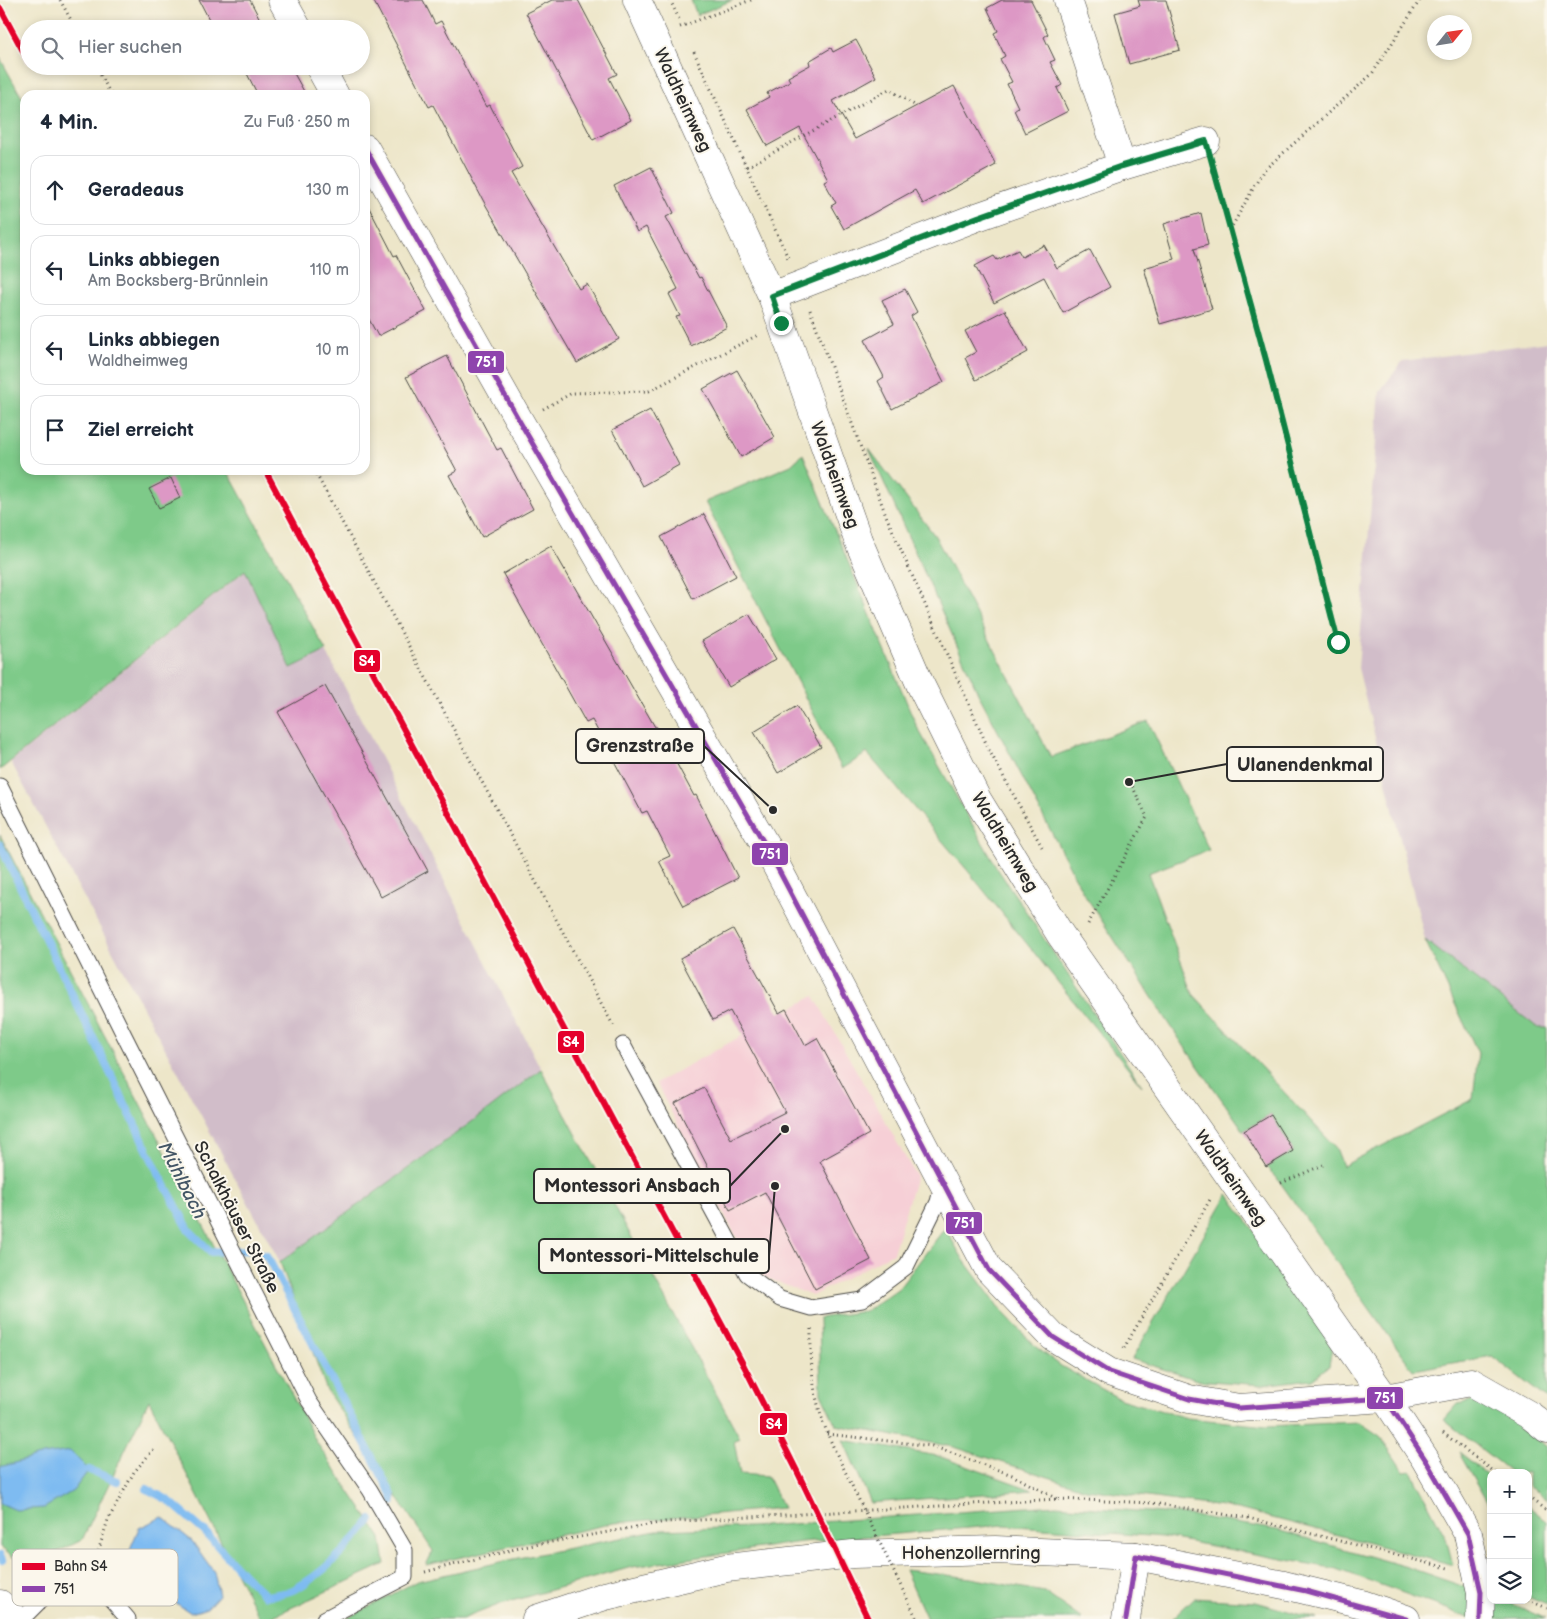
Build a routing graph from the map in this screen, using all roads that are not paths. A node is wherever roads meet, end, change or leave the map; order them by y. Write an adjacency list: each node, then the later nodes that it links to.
1 (282, 0): 4 (street)
2 (637, 0): 10 (street, Waldheimweg)
3 (1068, 0): 9 (street)
4 (293, 20)
5 (324, 75): 6 (street)
6 (332, 90)
7 (1206, 141): 9 (street)
8 (370, 157): 13 (street)
9 (1122, 166): 10 (street)
10 (772, 296): 14 (street, Waldheimweg)
11 (0, 786): 23 (lane, Schalkhäuser Straße)
12 (623, 1045): 13 (lane)
13 (943, 1184): 14 (street)
14 (1385, 1398): 15 (street); 27 (street, Waldheimweg, bridge)
15 (1547, 1429)
16 (1136, 1556): 24 (street, Hohenzollernring); 25 (street); 26 (street, Hohenzollernring)
17 (0, 1604): 20 (street)
18 (35, 1606): 21 (lane)
19 (117, 1606): 22 (lane)
20 (15, 1619)
21 (22, 1619)
22 (128, 1619)
23 (324, 1619)
24 (536, 1619)
25 (1126, 1619)
26 (1406, 1619)
27 (1480, 1619)

